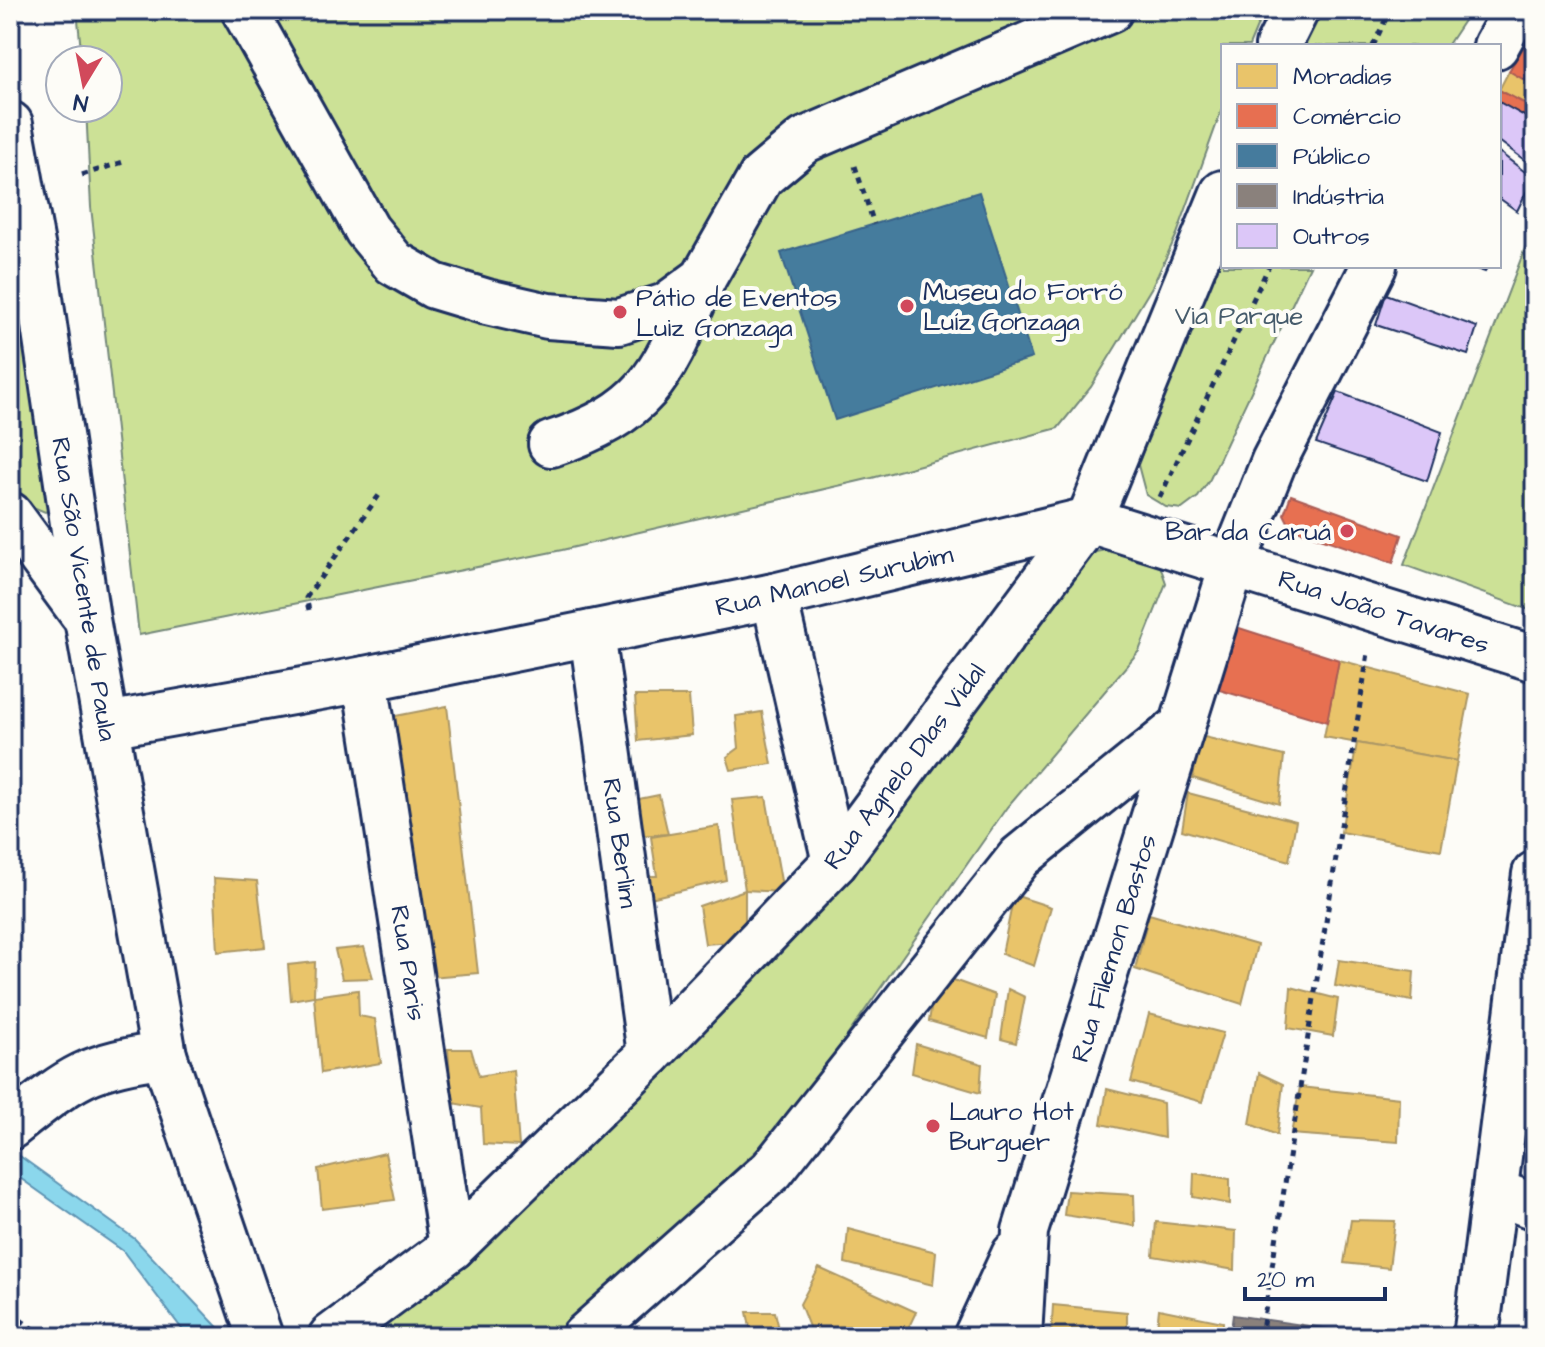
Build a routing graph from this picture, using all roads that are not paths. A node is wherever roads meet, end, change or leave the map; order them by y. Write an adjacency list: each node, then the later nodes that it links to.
1 (244, 10): 13 (street)
2 (1110, 10): 13 (street)
3 (1277, 10): 6 (street)
4 (1296, 10): 7 (street)
5 (1516, 10): 8 (street)
6 (1278, 44)
7 (1279, 44)
8 (1497, 44)
9 (10, 124): 11 (street, Rua São Vicente de Paula)
10 (1221, 198): 15 (street, Rua Agnelo DIas Vidal)
11 (15, 199): 19 (street, Rua São Vicente de Paula)
12 (1373, 268): 17 (street)
13 (703, 279): 14 (street)
14 (551, 444)
15 (1089, 520): 17 (street); 18 (street, Rua Manoel Surubim); 25 (street, Rua Agnelo DIas Vidal)
16 (17, 537): 19 (street)
17 (1233, 563): 21 (street, Rua João Tavares); 24 (street, Rua Filemon Bastos)
18 (774, 596): 20 (street, Rua Manoel Surubim); 25 (street)
19 (87, 619): 23 (street, Rua São Vicente de Paula)
20 (592, 633): 22 (street, Rua Manoel Surubim); 27 (street, Rua Berlim)
21 (1535, 659)
22 (365, 679): 23 (street, Rua Manoel Surubim); 32 (street, Rua Paris)
23 (107, 725): 28 (street, Rua São Vicente de Paula)
24 (1182, 726): 31 (street, Rua Filemon Bastos); 35 (street)
25 (835, 862): 27 (street, Rua Agnelo DIas Vidal)
26 (1535, 874): 30 (street)
27 (650, 1054): 32 (street, Rua Agnelo DIas Vidal)
28 (164, 1055): 29 (street); 33 (street, Rua São Vicente de Paula)
29 (10, 1127)
30 (1516, 1200): 38 (street)
31 (1025, 1231): 36 (street); 37 (street, Rua Filemon Bastos)
32 (452, 1247): 34 (street, Rua Agnelo DIas Vidal)
33 (260, 1337)
34 (331, 1337)
35 (584, 1337)
36 (976, 1337)
37 (1019, 1337)
38 (1476, 1337)

